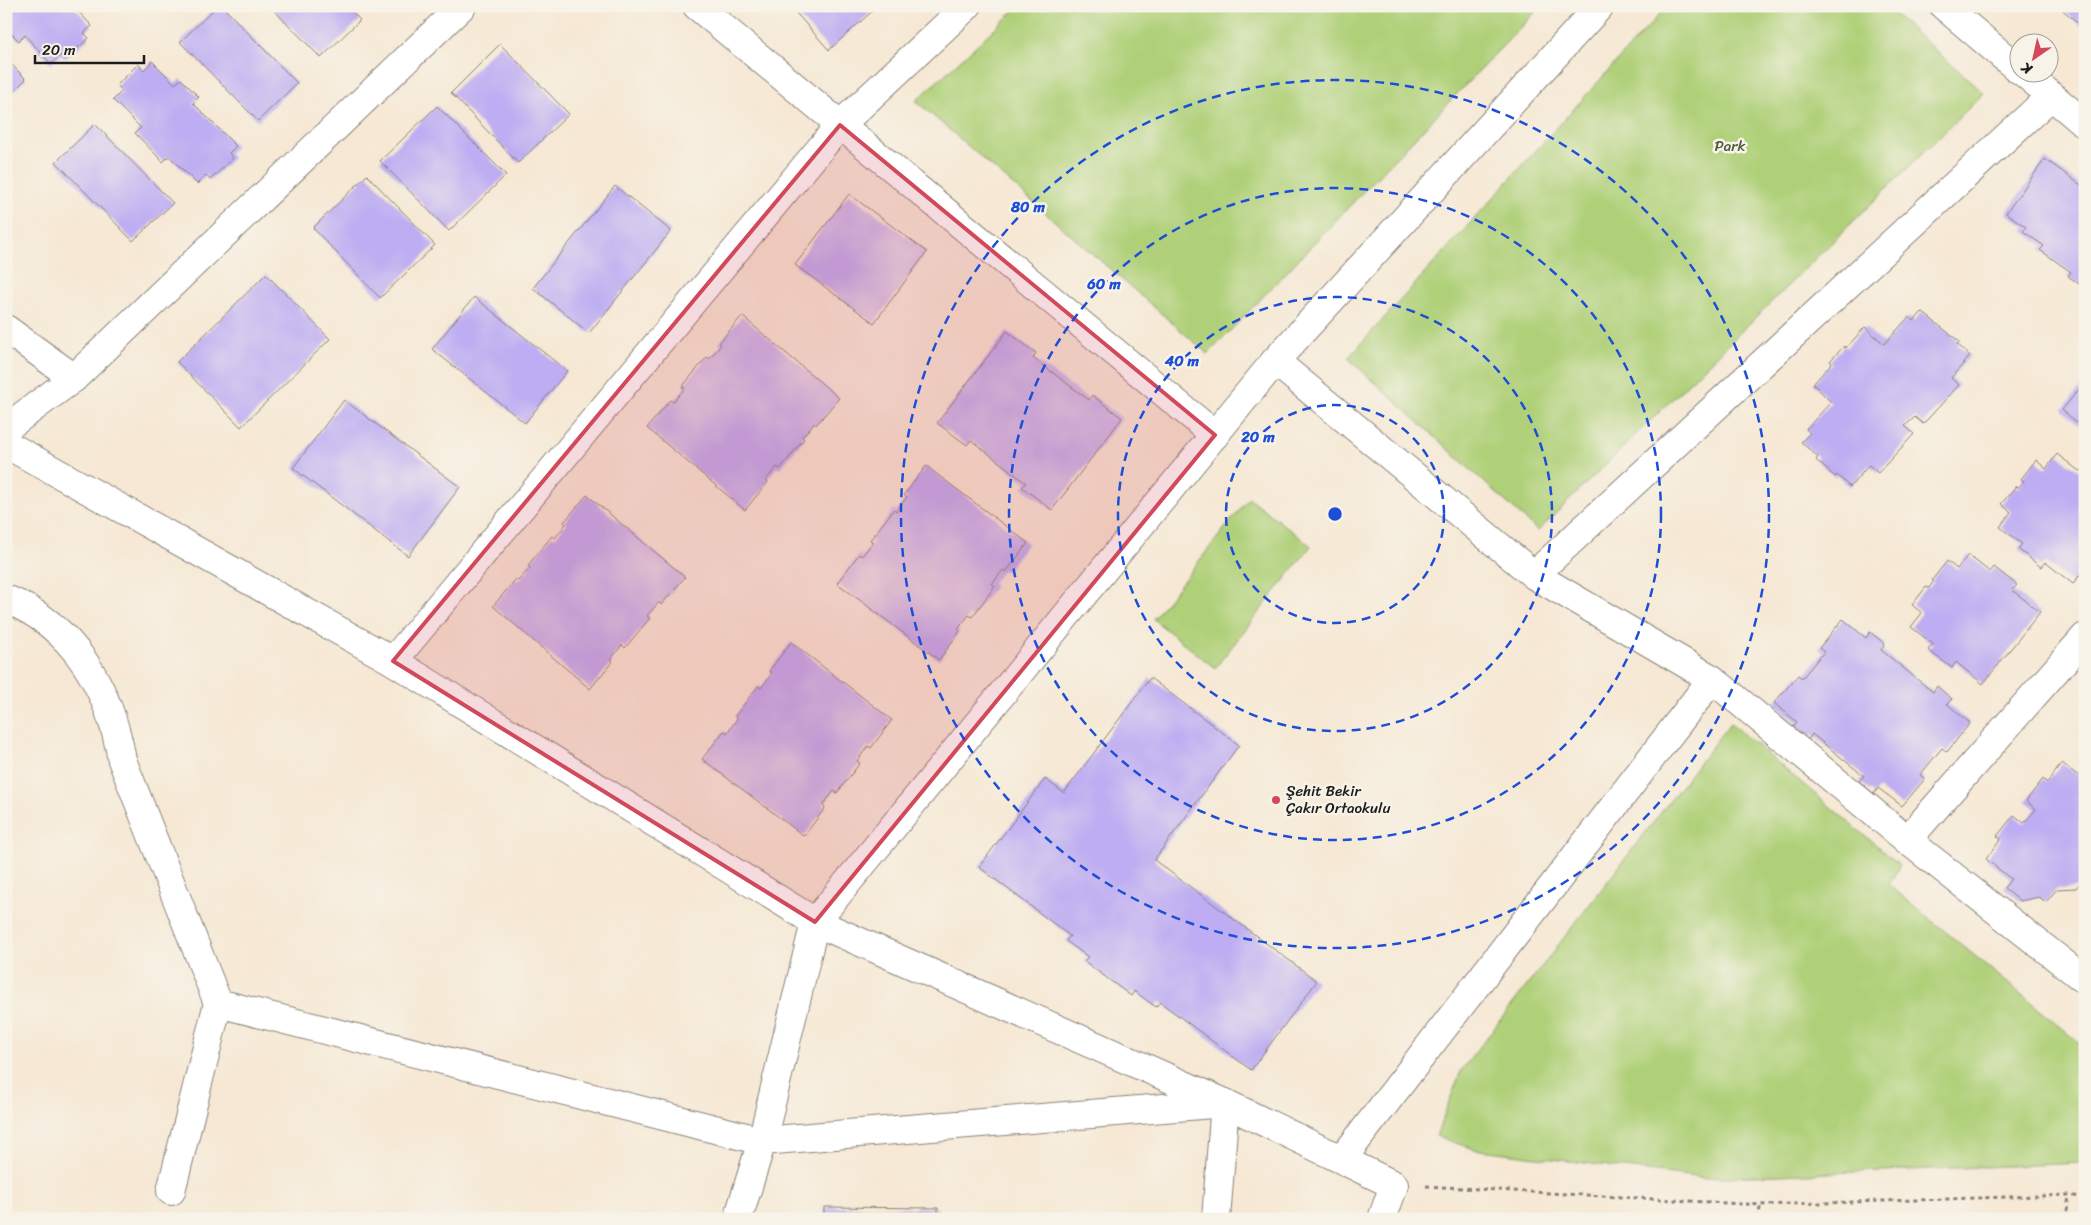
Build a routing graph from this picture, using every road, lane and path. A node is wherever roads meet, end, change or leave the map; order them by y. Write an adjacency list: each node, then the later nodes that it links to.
1 (462, 6): 13 (street)
2 (697, 6): 10 (street)
3 (967, 6): 10 (street)
4 (1600, 6): 12 (street)
5 (1944, 6): 6 (street)
6 (2008, 60)
7 (2035, 82): 8 (street)
8 (2051, 96): 9 (street); 17 (street)
9 (2085, 124)
10 (840, 125): 15 (street); 20 (street)
11 (6, 329): 13 (street)
12 (1275, 361): 15 (street); 17 (street)
13 (74, 378): 14 (street)
14 (6, 428)
15 (1215, 435): 23 (street)
16 (6, 444): 20 (street)
17 (1534, 575): 21 (street)
18 (6, 599): 25 (street)
19 (2085, 637): 22 (street)
20 (393, 661): 23 (street)
21 (1712, 679): 22 (street); 28 (street)
22 (1907, 840): 24 (street)
23 (815, 922): 26 (street); 27 (street)
24 (2085, 980)
25 (218, 1003): 27 (street); 30 (street)
26 (1225, 1103): 27 (street); 28 (street); 35 (street)
27 (762, 1141): 34 (street)
28 (1343, 1158): 29 (street)
29 (1394, 1185): 33 (path); 36 (street)
30 (171, 1191)
31 (2069, 1196): 32 (path); 33 (path); 38 (path)
32 (2085, 1198)
33 (1761, 1205): 37 (path)
34 (738, 1219)
35 (1216, 1219)
36 (1382, 1219)
37 (1757, 1219)
38 (2066, 1219)

